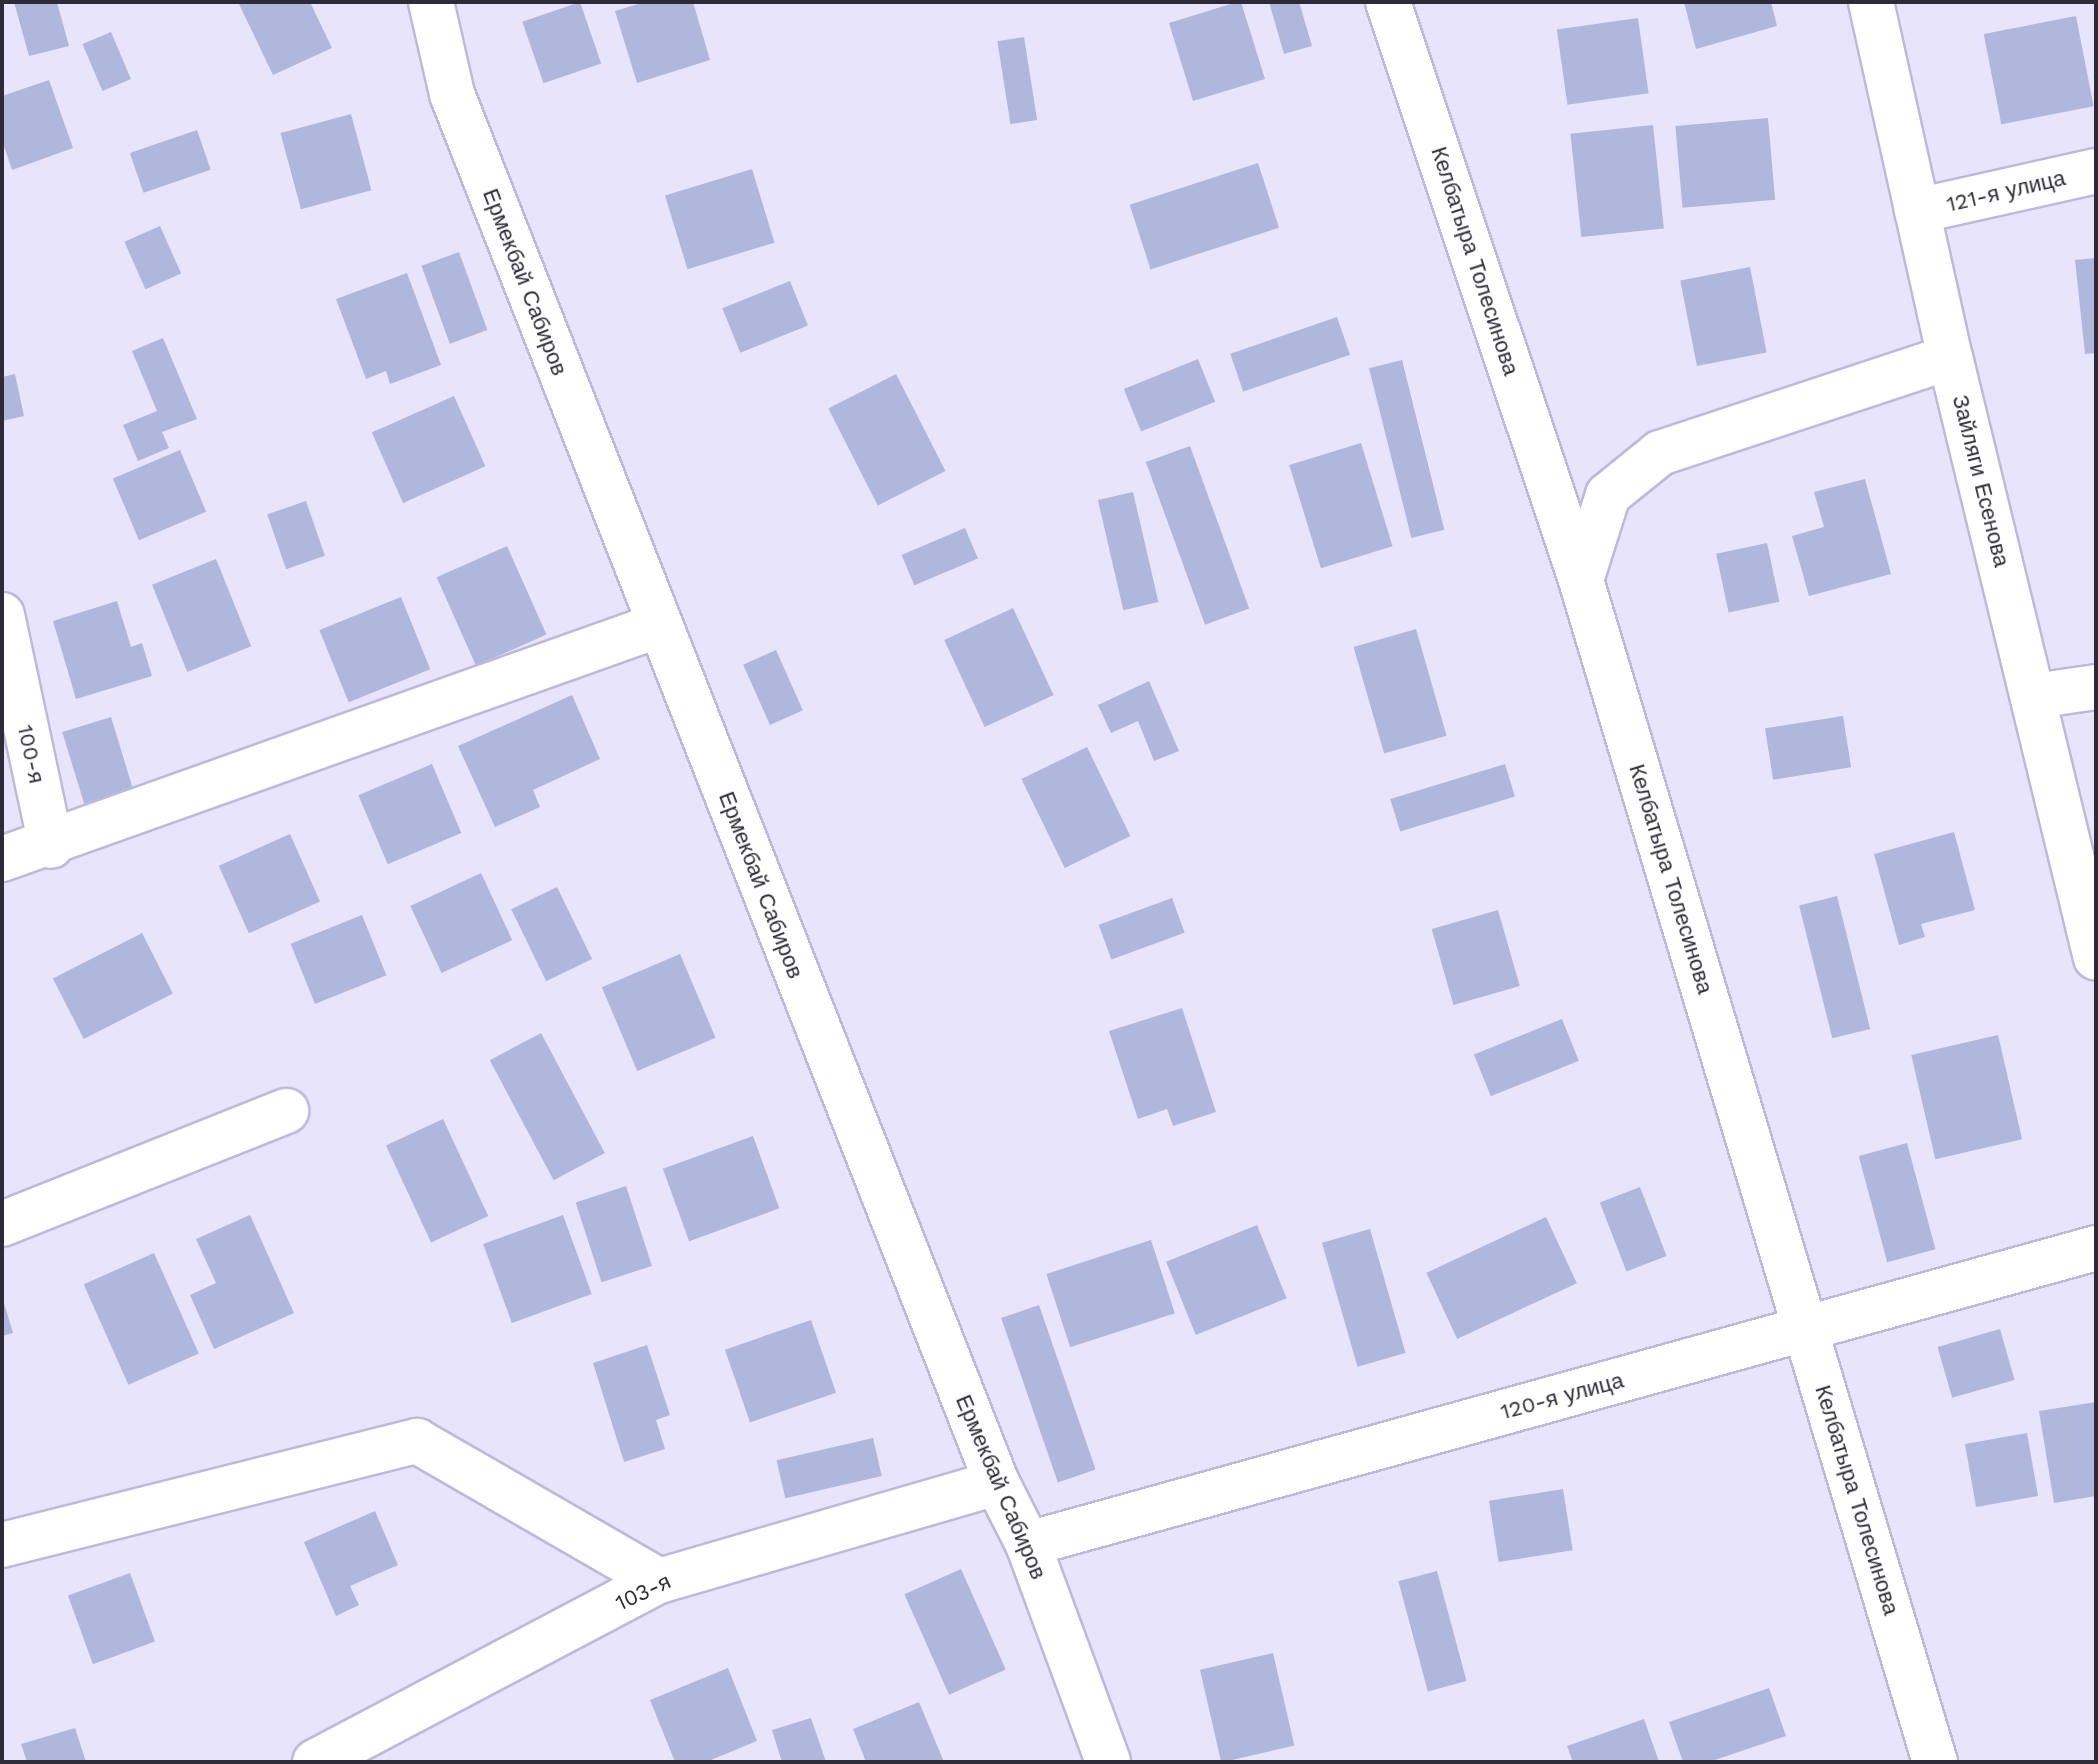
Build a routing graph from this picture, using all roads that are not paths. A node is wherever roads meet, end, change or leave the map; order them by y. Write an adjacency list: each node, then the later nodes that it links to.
1 (431, 2): 9 (street, Ермекбай Сабиров)
2 (1388, 2): 7 (street, Келбатыра Толесинова)
3 (1871, 2): 5 (street, Зайляги Есенова)
4 (2096, 171): 5 (street, 121-я улица)
5 (1917, 211): 6 (street, Зайляги Есенова)
6 (1950, 357): 7 (street); 11 (street, Зайляги Есенова)
7 (1581, 580): 18 (street, Келбатыра Толесинова)
8 (2, 615): 12 (street, 100-я)
9 (659, 625): 12 (street); 19 (street, Ермекбай Сабиров)
10 (2096, 687): 11 (street)
11 (2034, 696): 14 (street, Зайляги Есенова)
12 (51, 846): 13 (street)
13 (2, 859)
14 (2096, 958)
15 (286, 1111): 16 (street)
16 (2, 1224)
17 (2096, 1248): 18 (street, 120-я улица)
18 (1806, 1329): 20 (street, 120-я улица); 25 (street, Келбатыра Толесинова)
19 (997, 1483): 20 (street, Ермекбай Сабиров); 22 (street, 103-я)
20 (1028, 1544): 24 (street, Ермекбай Сабиров)
21 (2, 1545): 22 (street)
22 (659, 1581): 23 (street, 103-я)
23 (315, 1762)
24 (1108, 1762)
25 (1935, 1762)

